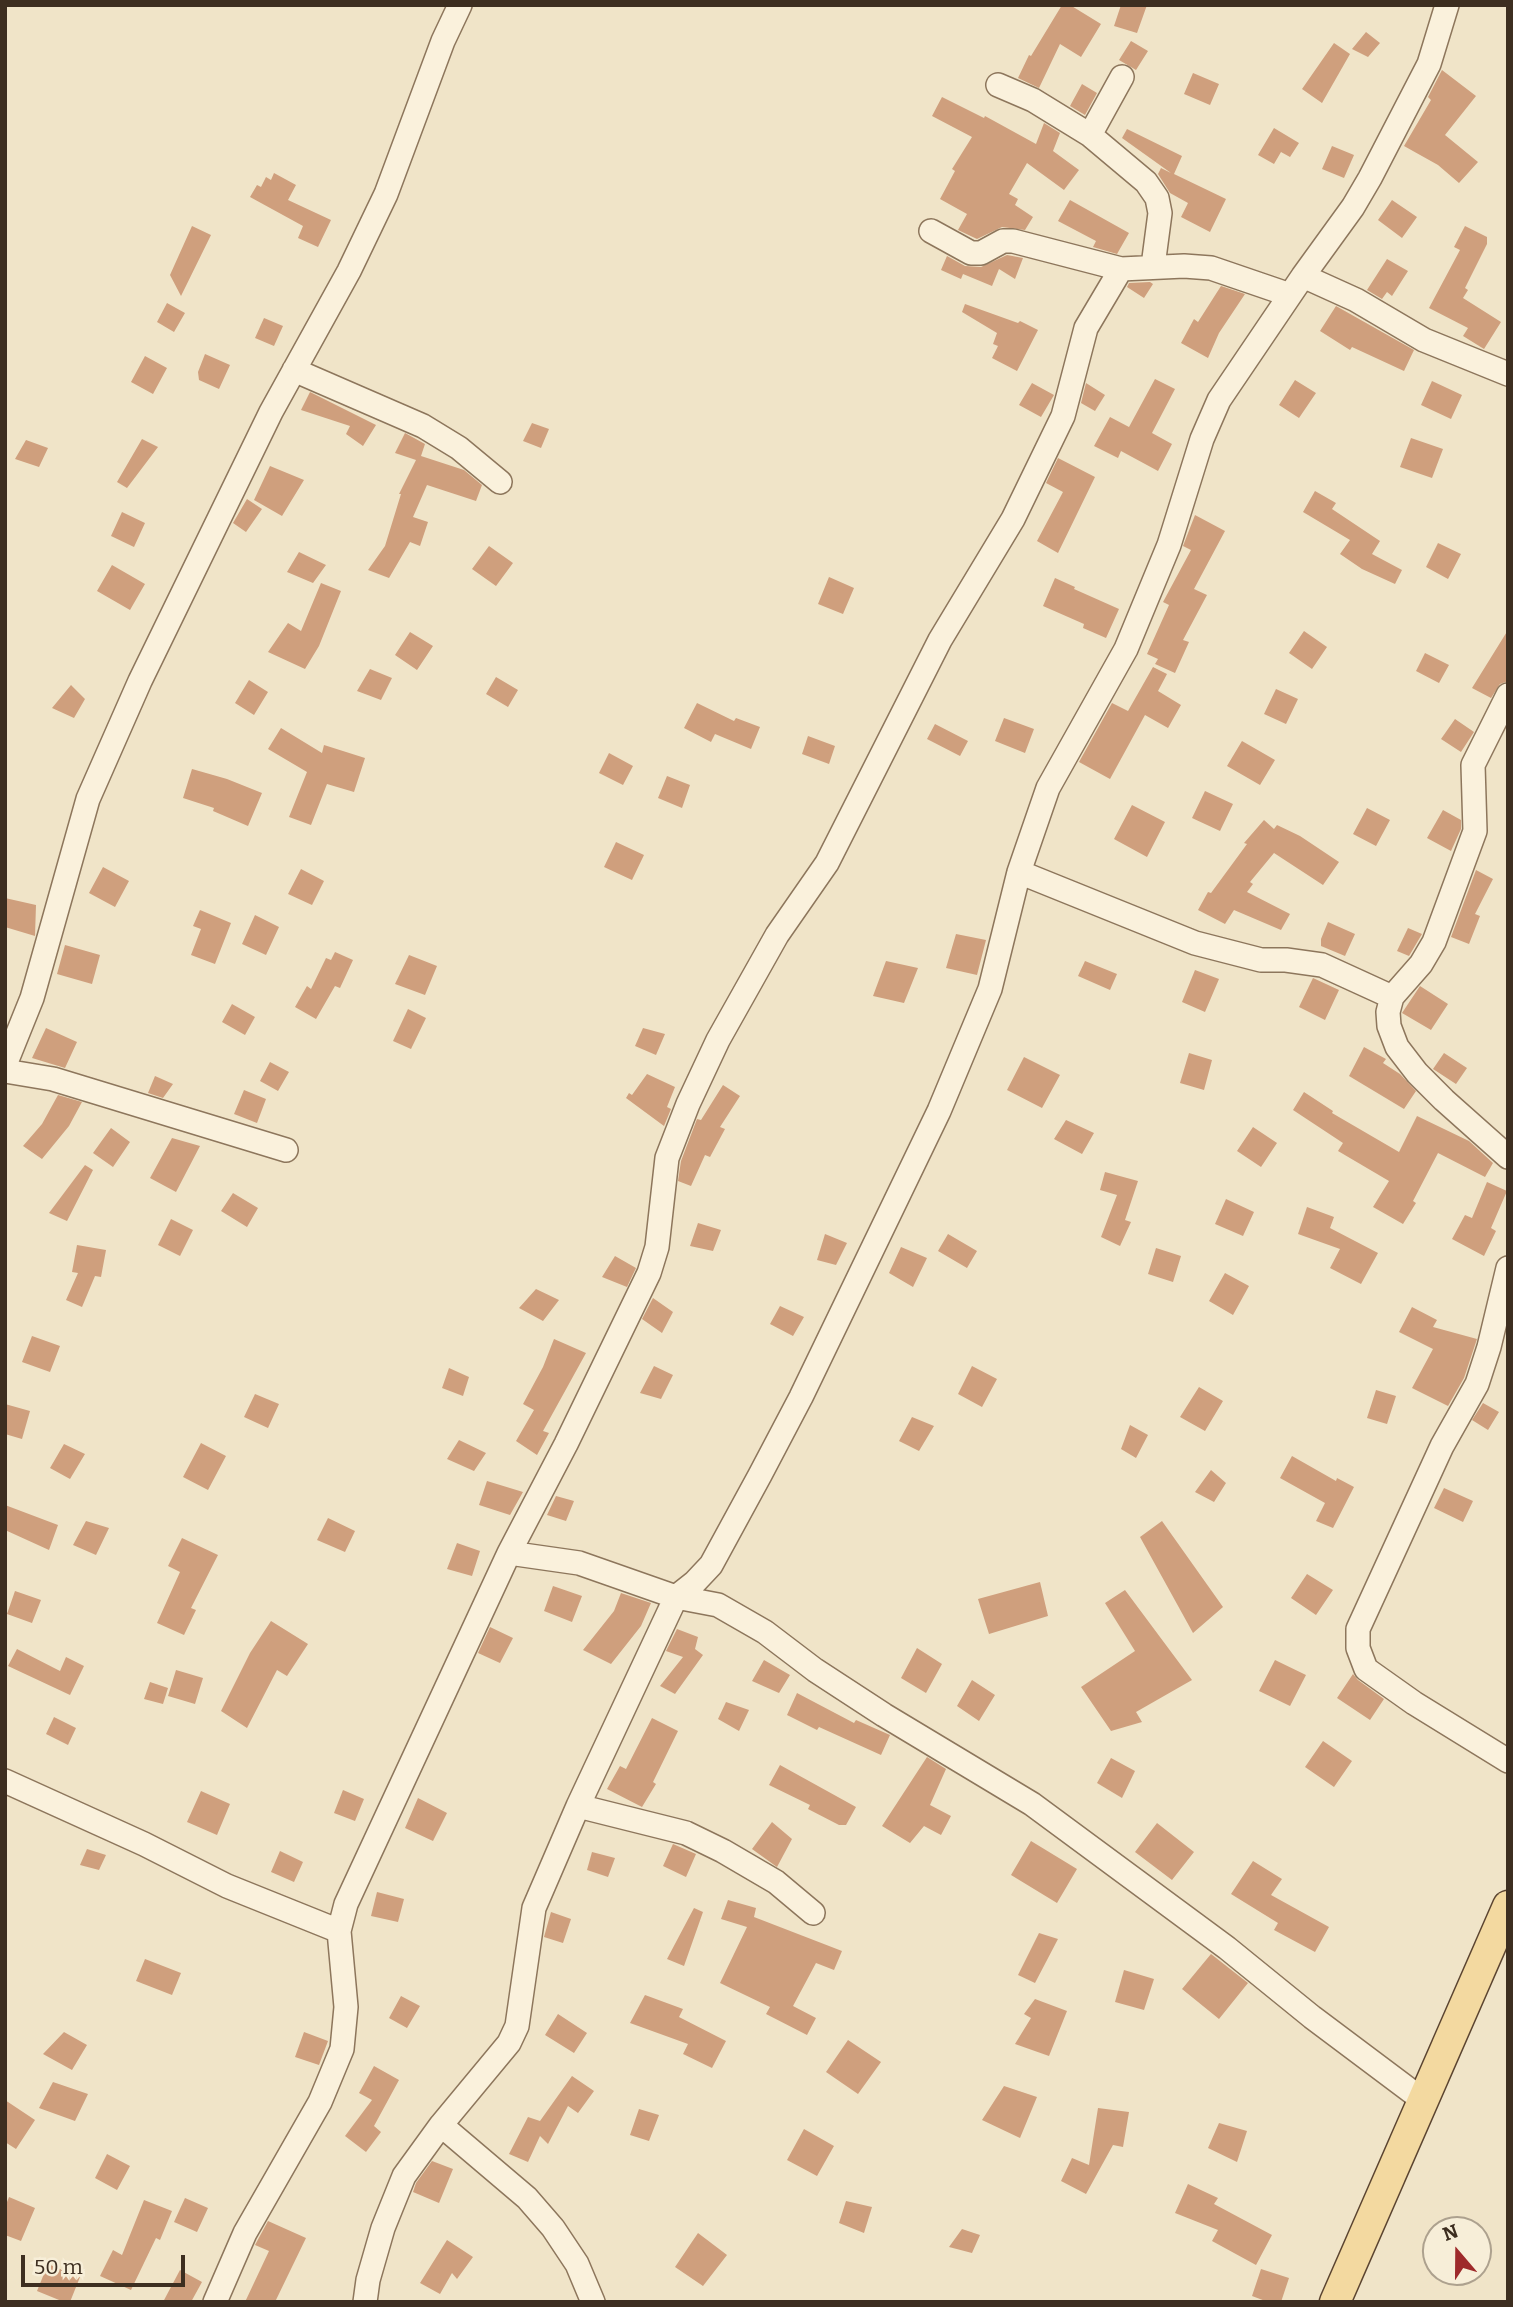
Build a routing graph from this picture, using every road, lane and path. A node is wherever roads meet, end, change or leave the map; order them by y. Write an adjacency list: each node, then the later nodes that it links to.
1 (460, 5): 11 (street)
2 (1447, 5): 9 (street)
3 (1122, 77): 5 (street)
4 (998, 85): 5 (street)
5 (1090, 135): 7 (street)
6 (931, 231): 8 (street)
7 (1153, 266): 8 (street); 10 (street)
8 (1121, 269): 22 (street)
9 (1303, 276): 10 (street); 12 (street)
10 (1290, 295): 15 (street)
11 (294, 370): 13 (street); 17 (street)
12 (1508, 374)
13 (500, 481)
14 (1508, 695): 16 (street)
15 (1019, 872): 16 (street); 23 (street)
16 (1392, 997): 20 (street)
17 (5, 1065)
18 (5, 1071): 19 (street)
19 (286, 1150)
20 (1508, 1157)
21 (1508, 1268): 24 (street)
22 (509, 1553): 23 (street); 29 (street)
23 (676, 1597): 26 (street); 30 (street)
24 (1508, 1761)
25 (5, 1781): 29 (street)
26 (578, 1806): 28 (street); 31 (street)
27 (1508, 1906): 30 (main road)
28 (813, 1913)
29 (339, 1931): 32 (street)
30 (1424, 2101): 35 (main road)
31 (441, 2125): 33 (street); 34 (street)
32 (215, 2302)
33 (365, 2302)
34 (593, 2302)
35 (1335, 2302)

